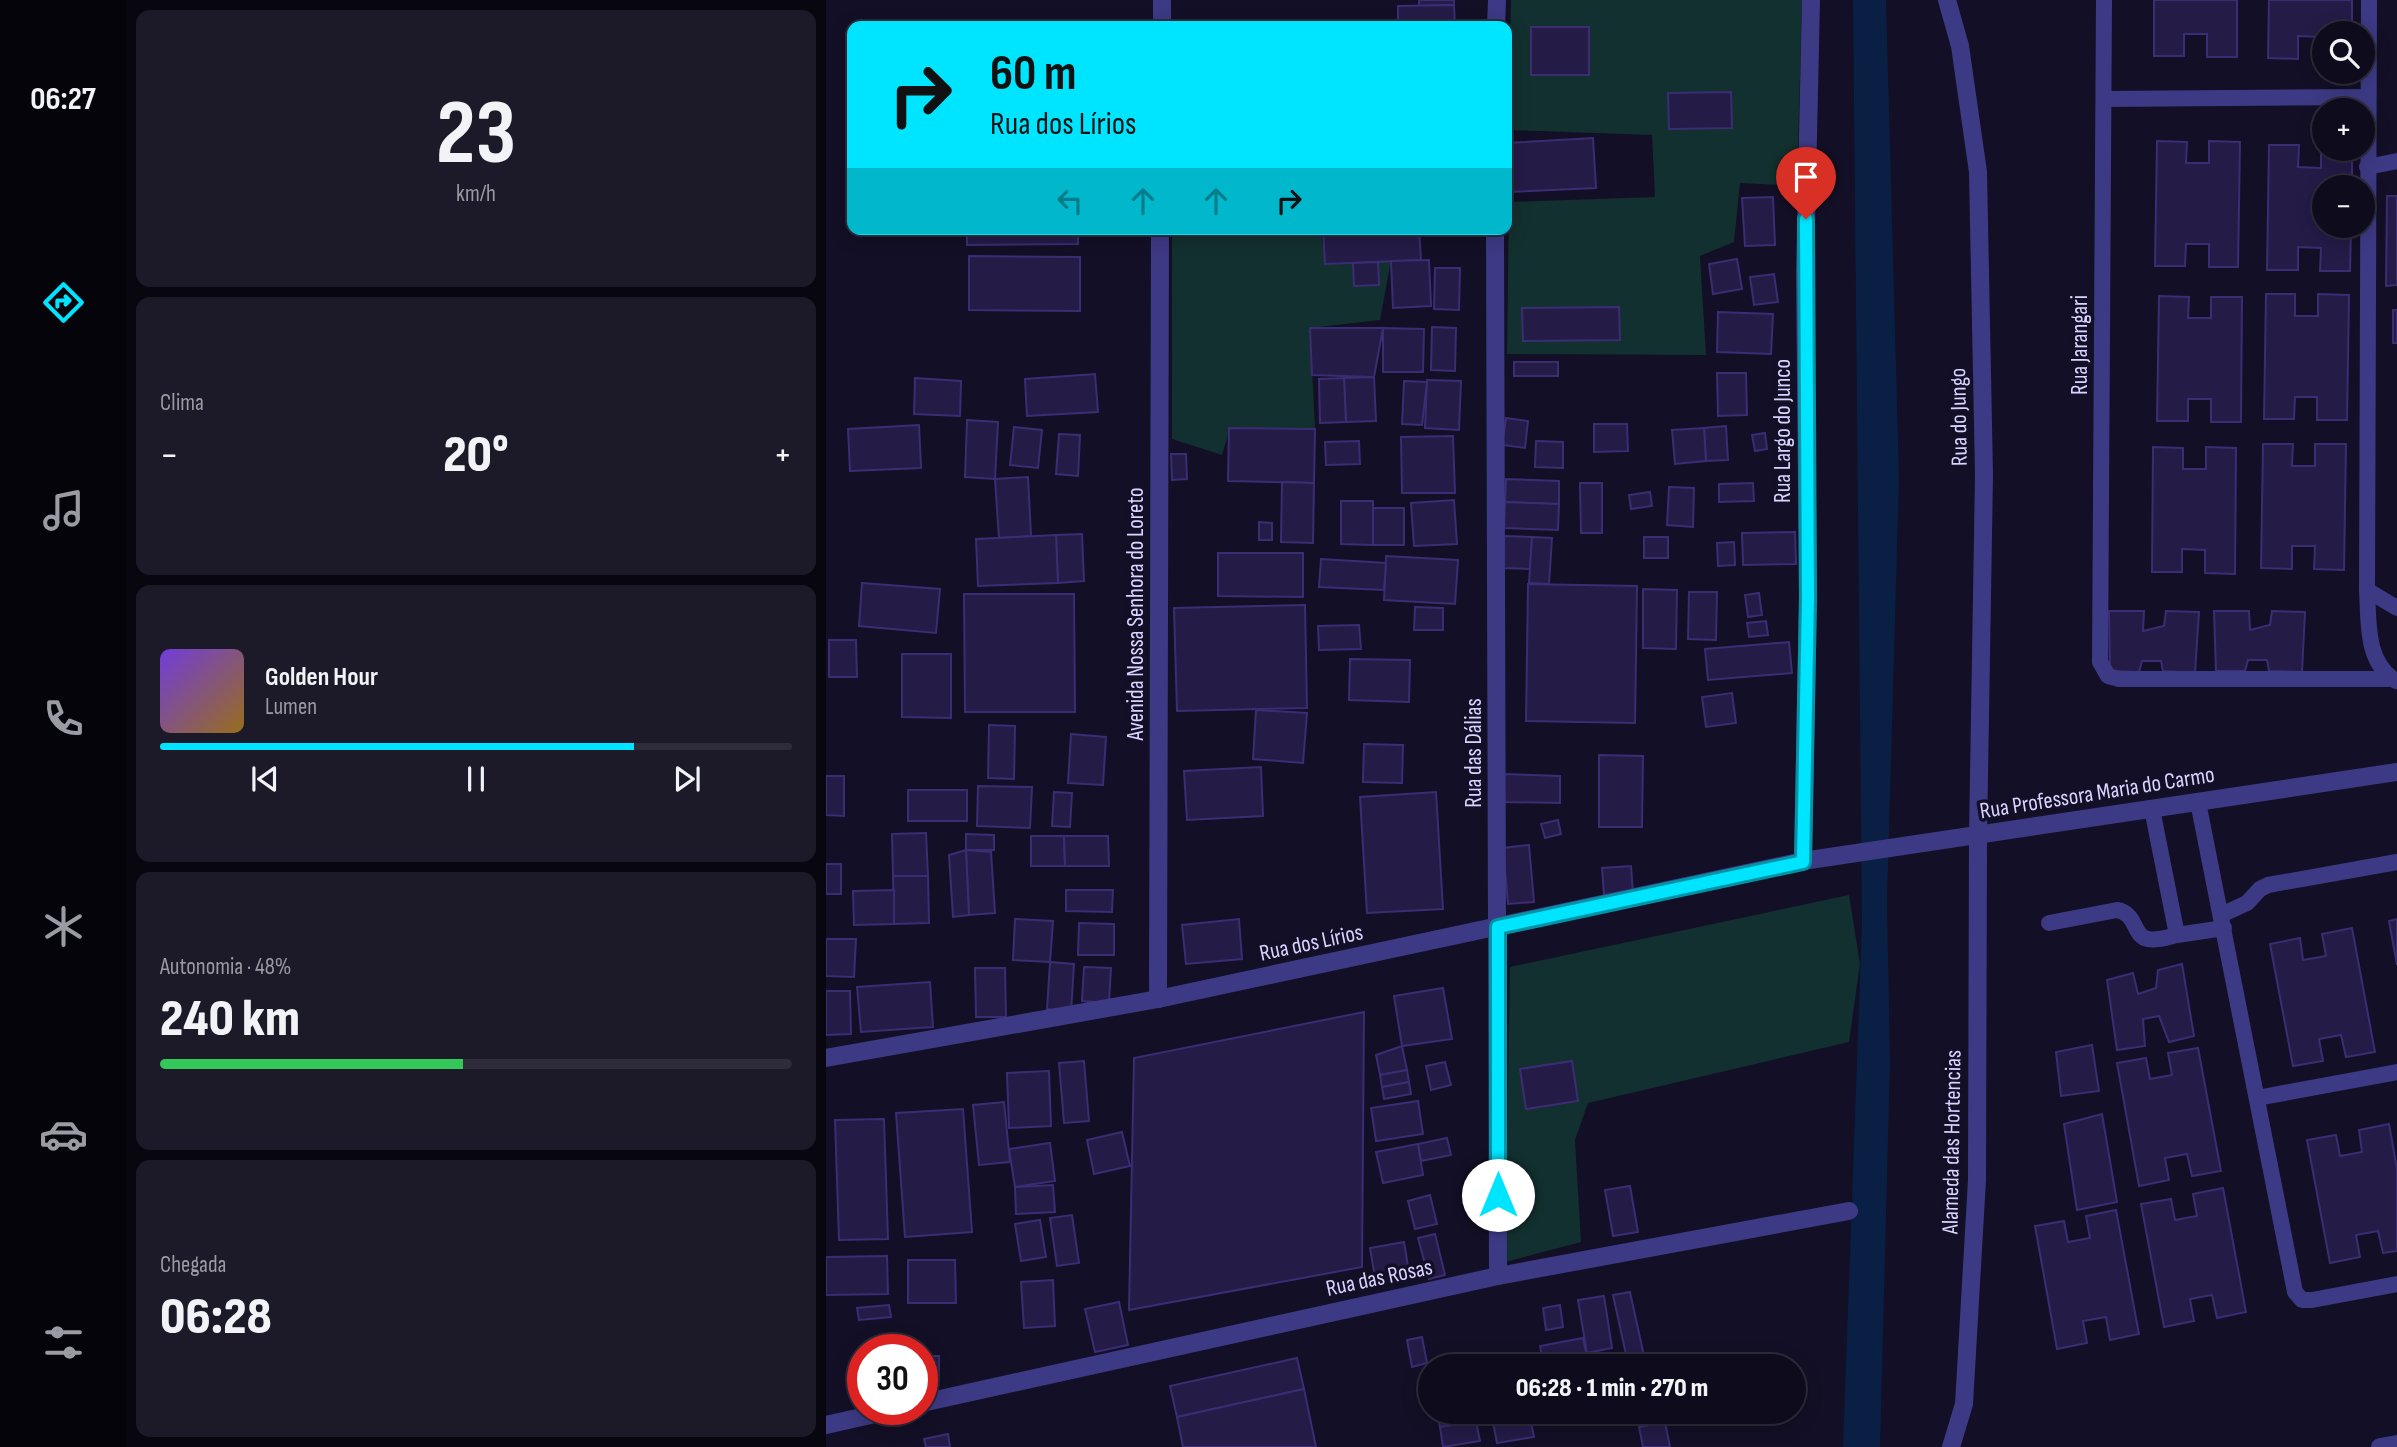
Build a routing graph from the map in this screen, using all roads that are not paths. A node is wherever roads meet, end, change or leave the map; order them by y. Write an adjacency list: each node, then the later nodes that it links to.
1 (1162, 0): 7 (street)
2 (1497, 0): 8 (street)
3 (1811, 0): 22 (street, Rua Largo do Junco)
4 (1947, 0): 21 (street, Rua do Jungo)
5 (2104, 0): 10 (lane, Rua Jarangari)
6 (2369, 0): 9 (lane)
7 (1162, 21)
8 (1496, 21)
9 (2368, 97): 10 (lane); 12 (lane)
10 (2104, 99): 17 (lane, Rua Jarangari)
11 (2397, 161): 12 (lane)
12 (2368, 167): 15 (lane)
13 (1160, 235): 28 (street, Avenida Nossa Senhora do Loreto)
14 (1495, 235): 26 (street, Rua das Dálias)
15 (2367, 590): 16 (lane); 17 (lane)
16 (2397, 608)
17 (2394, 680)
18 (2397, 772): 19 (street, Rua Professora Maria do Carmo)
19 (2198, 802): 20 (street, Rua Professora Maria do Carmo); 24 (lane)
20 (2152, 809): 21 (street, Rua Professora Maria do Carmo); 27 (lane)
21 (1978, 835): 22 (street, Rua Professora Maria do Carmo); 39 (street, Alameda das Hortencias)
22 (1803, 862): 26 (street, Rua dos Lírios)
23 (2397, 862): 24 (lane)
24 (2222, 921): 27 (lane); 31 (lane)
25 (2049, 923): 27 (lane)
26 (1498, 927): 28 (street, Rua dos Lírios); 33 (street, Rua das Dálias)
27 (2177, 936)
28 (1158, 999): 29 (street, Rua dos Lírios)
29 (826, 1058)
30 (2397, 1072): 31 (lane)
31 (2257, 1098): 34 (lane)
32 (1849, 1211): 33 (street, Rua das Rosas)
33 (1498, 1276): 35 (street, Rua das Rosas)
34 (2397, 1284)
35 (938, 1399)
36 (847, 1420): 37 (street)
37 (826, 1425)
38 (2397, 1444): 40 (street)
39 (1951, 1447)
40 (2380, 1447)

